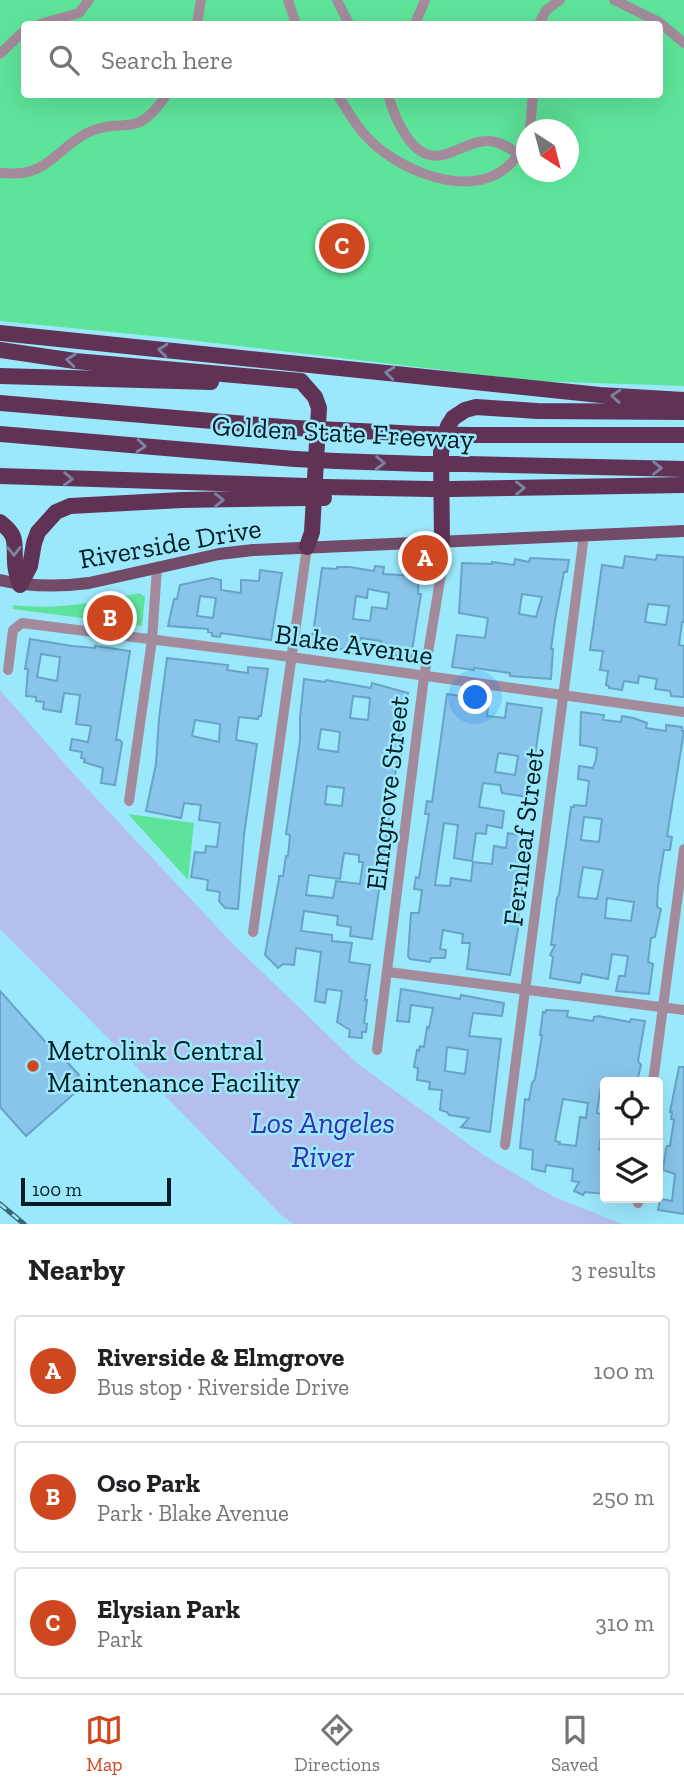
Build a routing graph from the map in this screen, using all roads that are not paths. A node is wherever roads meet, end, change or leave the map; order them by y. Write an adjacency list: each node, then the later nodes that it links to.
1 (89, 0): 8 (street)
2 (201, 0): 9 (street)
3 (288, 0): 10 (street)
4 (337, 0): 11 (street)
5 (425, 0): 12 (street)
6 (560, 0): 13 (street)
7 (614, 0): 14 (street)
8 (51, 21)
9 (198, 21)
10 (295, 21)
11 (348, 21)
12 (416, 21)
13 (540, 21)
14 (656, 21)
15 (663, 26): 17 (street)
16 (21, 34): 18 (street)
17 (684, 43)
18 (0, 54)
19 (164, 98): 26 (street)
20 (340, 98): 25 (street)
21 (390, 98): 24 (street)
22 (533, 98): 23 (street)
23 (531, 119)
24 (516, 153)
25 (516, 158)
26 (0, 173)
27 (0, 333): 31 (highway, one-way to 27)
28 (0, 350): 30 (highway, one-way to 28)
29 (0, 376): 30 (highway)
30 (307, 388): 44 (highway)
31 (684, 400)
32 (0, 403): 35 (highway, Golden State Freeway, bridge)
33 (684, 412): 43 (highway)
34 (0, 434): 36 (highway, Golden State Freeway, one-way to 36, bridge)
35 (684, 435)
36 (684, 469)
37 (0, 476): 39 (highway, one-way to 39)
38 (684, 485): 39 (highway, one-way to 38, bridge)
39 (306, 492): 47 (highway, one-way to 39)
40 (0, 522): 47 (highway, one-way to 47)
41 (684, 531): 42 (main road, Riverside Drive)
42 (584, 535): 43 (main road, Riverside Drive); 52 (street, Fernleaf Street)
43 (442, 541): 44 (main road, Riverside Drive); 51 (street, Elmgrove Street)
44 (307, 547): 45 (main road, Riverside Drive); 49 (street)
45 (157, 568): 47 (main road, Riverside Drive); 48 (street)
46 (0, 580): 47 (main road, Riverside Drive)
47 (20, 585)
48 (152, 640): 49 (street, Blake Avenue); 50 (street, Blake Avenue); 54 (street)
49 (291, 657): 51 (street, Blake Avenue); 56 (street)
50 (9, 670)
51 (424, 677): 52 (street, Blake Avenue); 57 (street, Elmgrove Street)
52 (564, 696): 53 (street, Blake Avenue); 58 (street, Fernleaf Street)
53 (684, 712)
54 (129, 801)
55 (684, 849): 59 (street)
56 (253, 932)
57 (388, 972): 58 (street); 61 (street, Elmgrove Street)
58 (526, 991): 59 (street); 63 (street, Fernleaf Street)
59 (662, 1007): 60 (street); 62 (street)
60 (684, 1010)
61 (377, 1050)
62 (654, 1077)
63 (505, 1144)

